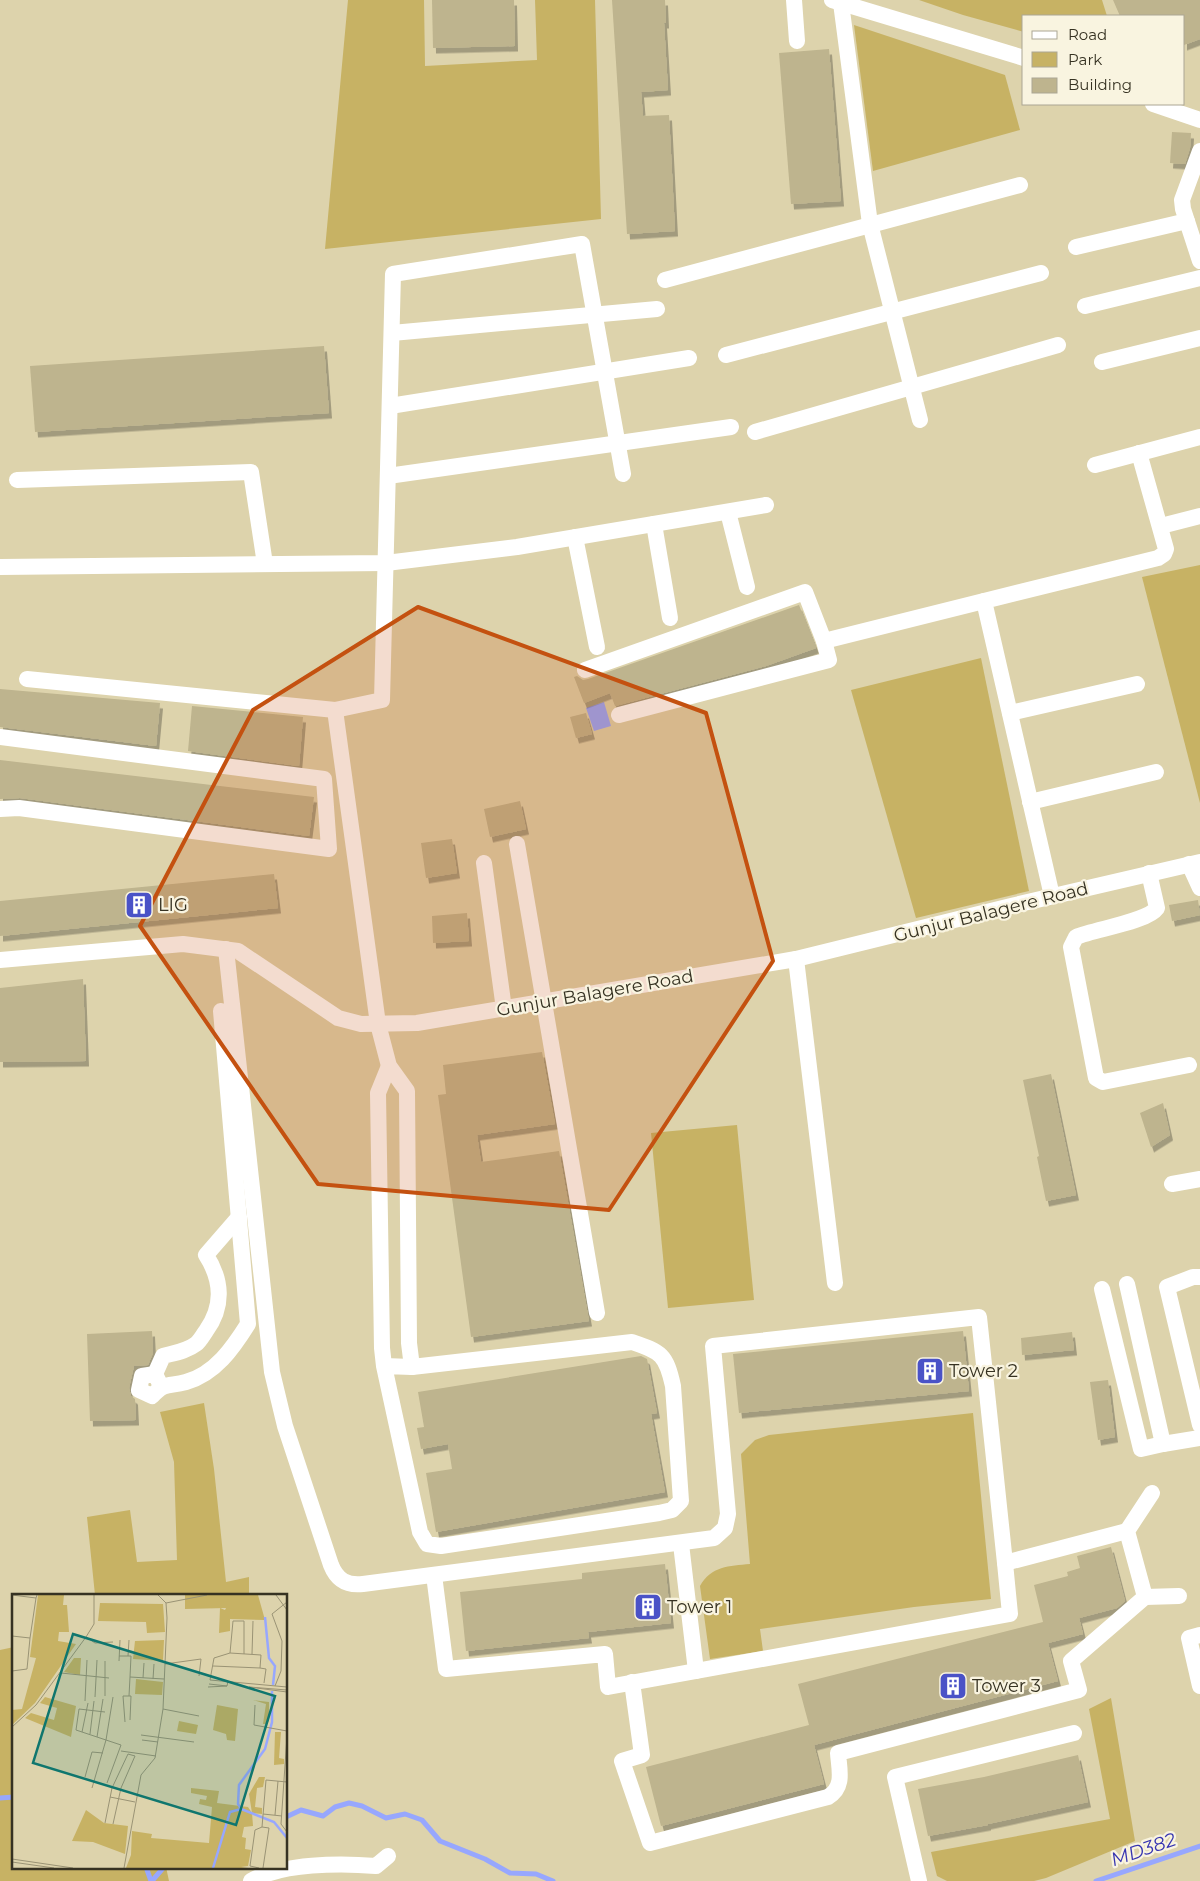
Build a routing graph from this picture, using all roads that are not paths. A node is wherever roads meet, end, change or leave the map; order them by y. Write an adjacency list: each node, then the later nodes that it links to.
1 (794, 0): 3 (street)
2 (836, 2): 4 (street); 10 (street)
3 (796, 41)
4 (1022, 57)
5 (1156, 105): 6 (street)
6 (1200, 120)
7 (1200, 150): 9 (street)
8 (1020, 185): 10 (street)
9 (1187, 221): 11 (street); 12 (street)
10 (870, 224): 15 (street); 18 (street)
11 (1076, 247)
12 (1200, 261)
13 (1041, 273): 18 (street)
14 (1200, 278): 16 (street)
15 (665, 280)
16 (1085, 306)
17 (656, 309): 19 (street)
18 (892, 311): 23 (street); 27 (street)
19 (595, 314): 20 (street); 20 (street); 26 (street)
20 (392, 333): 28 (street)
21 (1200, 338): 25 (street)
22 (1058, 345): 27 (street)
23 (726, 355)
24 (689, 358): 26 (street)
25 (1102, 362)
26 (605, 371): 28 (street); 33 (street)
27 (911, 388): 29 (street); 31 (street)
28 (390, 406): 37 (street)
29 (920, 420)
30 (731, 427): 33 (street)
31 (755, 432)
32 (1200, 437): 34 (street)
33 (618, 443): 36 (street); 37 (street)
34 (1139, 453): 35 (street); 43 (street)
35 (1095, 465)
36 (623, 474)
37 (388, 476): 45 (street)
38 (17, 480): 46 (street)
39 (766, 505): 40 (street)
40 (728, 512): 42 (street); 48 (street)
41 (1200, 516): 43 (street)
42 (654, 524): 44 (street); 50 (street)
43 (1161, 526): 49 (street)
44 (576, 537): 45 (street); 52 (street)
45 (386, 563): 46 (street); 56 (street)
46 (265, 564): 47 (street)
47 (0, 566)
48 (747, 586)
49 (984, 601): 51 (street); 57 (street)
50 (670, 618)
51 (824, 641): 53 (street); 58 (street)
52 (597, 647)
53 (585, 670)
54 (27, 679): 56 (street)
55 (1137, 684): 57 (street)
56 (335, 710): 74 (street)
57 (1010, 713): 61 (street)
58 (619, 715)
59 (0, 737): 62 (street)
60 (1156, 772): 61 (street)
61 (1030, 802): 68 (street)
62 (0, 808)
63 (517, 844): 72 (street)
64 (484, 862): 73 (street)
65 (1194, 863): 66 (street, Gunjur Balagere Road); 67 (street)
66 (1149, 873): 68 (street, Gunjur Balagere Road); 75 (street)
67 (1200, 888)
68 (1052, 896): 70 (street, Gunjur Balagere Road)
69 (221, 948): 71 (street, Gunjur Balagere Road); 74 (street, Gunjur Balagere Road); 79 (street); 94 (street)
70 (796, 959): 72 (street, Gunjur Balagere Road); 81 (street)
71 (0, 960)
72 (543, 1002): 73 (street, Gunjur Balagere Road); 84 (street)
73 (504, 1009): 74 (street, Gunjur Balagere Road)
74 (378, 1024): 76 (street)
75 (1189, 1065)
76 (389, 1066): 85 (street); 86 (street)
77 (1200, 1179): 78 (street)
78 (1172, 1184)
79 (238, 1217): 79 (street)
80 (1200, 1277): 87 (street)
81 (835, 1282)
82 (1127, 1284): 89 (street)
83 (1102, 1289): 89 (street)
84 (597, 1313)
85 (384, 1366): 86 (street); 86 (street)
86 (412, 1367)
87 (1200, 1425)
88 (1200, 1438): 89 (street)
89 (1163, 1444)
90 (1152, 1493): 91 (street)
91 (1127, 1531): 93 (street); 96 (street)
92 (680, 1544): 93 (street); 94 (street); 98 (street)
93 (1005, 1563): 98 (street)
94 (434, 1575): 99 (street)
95 (1178, 1596): 96 (street)
96 (1145, 1597): 99 (street)
97 (1195, 1637): 100 (street)
98 (696, 1671): 99 (street)
99 (632, 1682)
100 (1200, 1686)
101 (1074, 1733): 104 (street)
102 (388, 1856): 103 (street)
103 (251, 1881)
104 (919, 1881)

